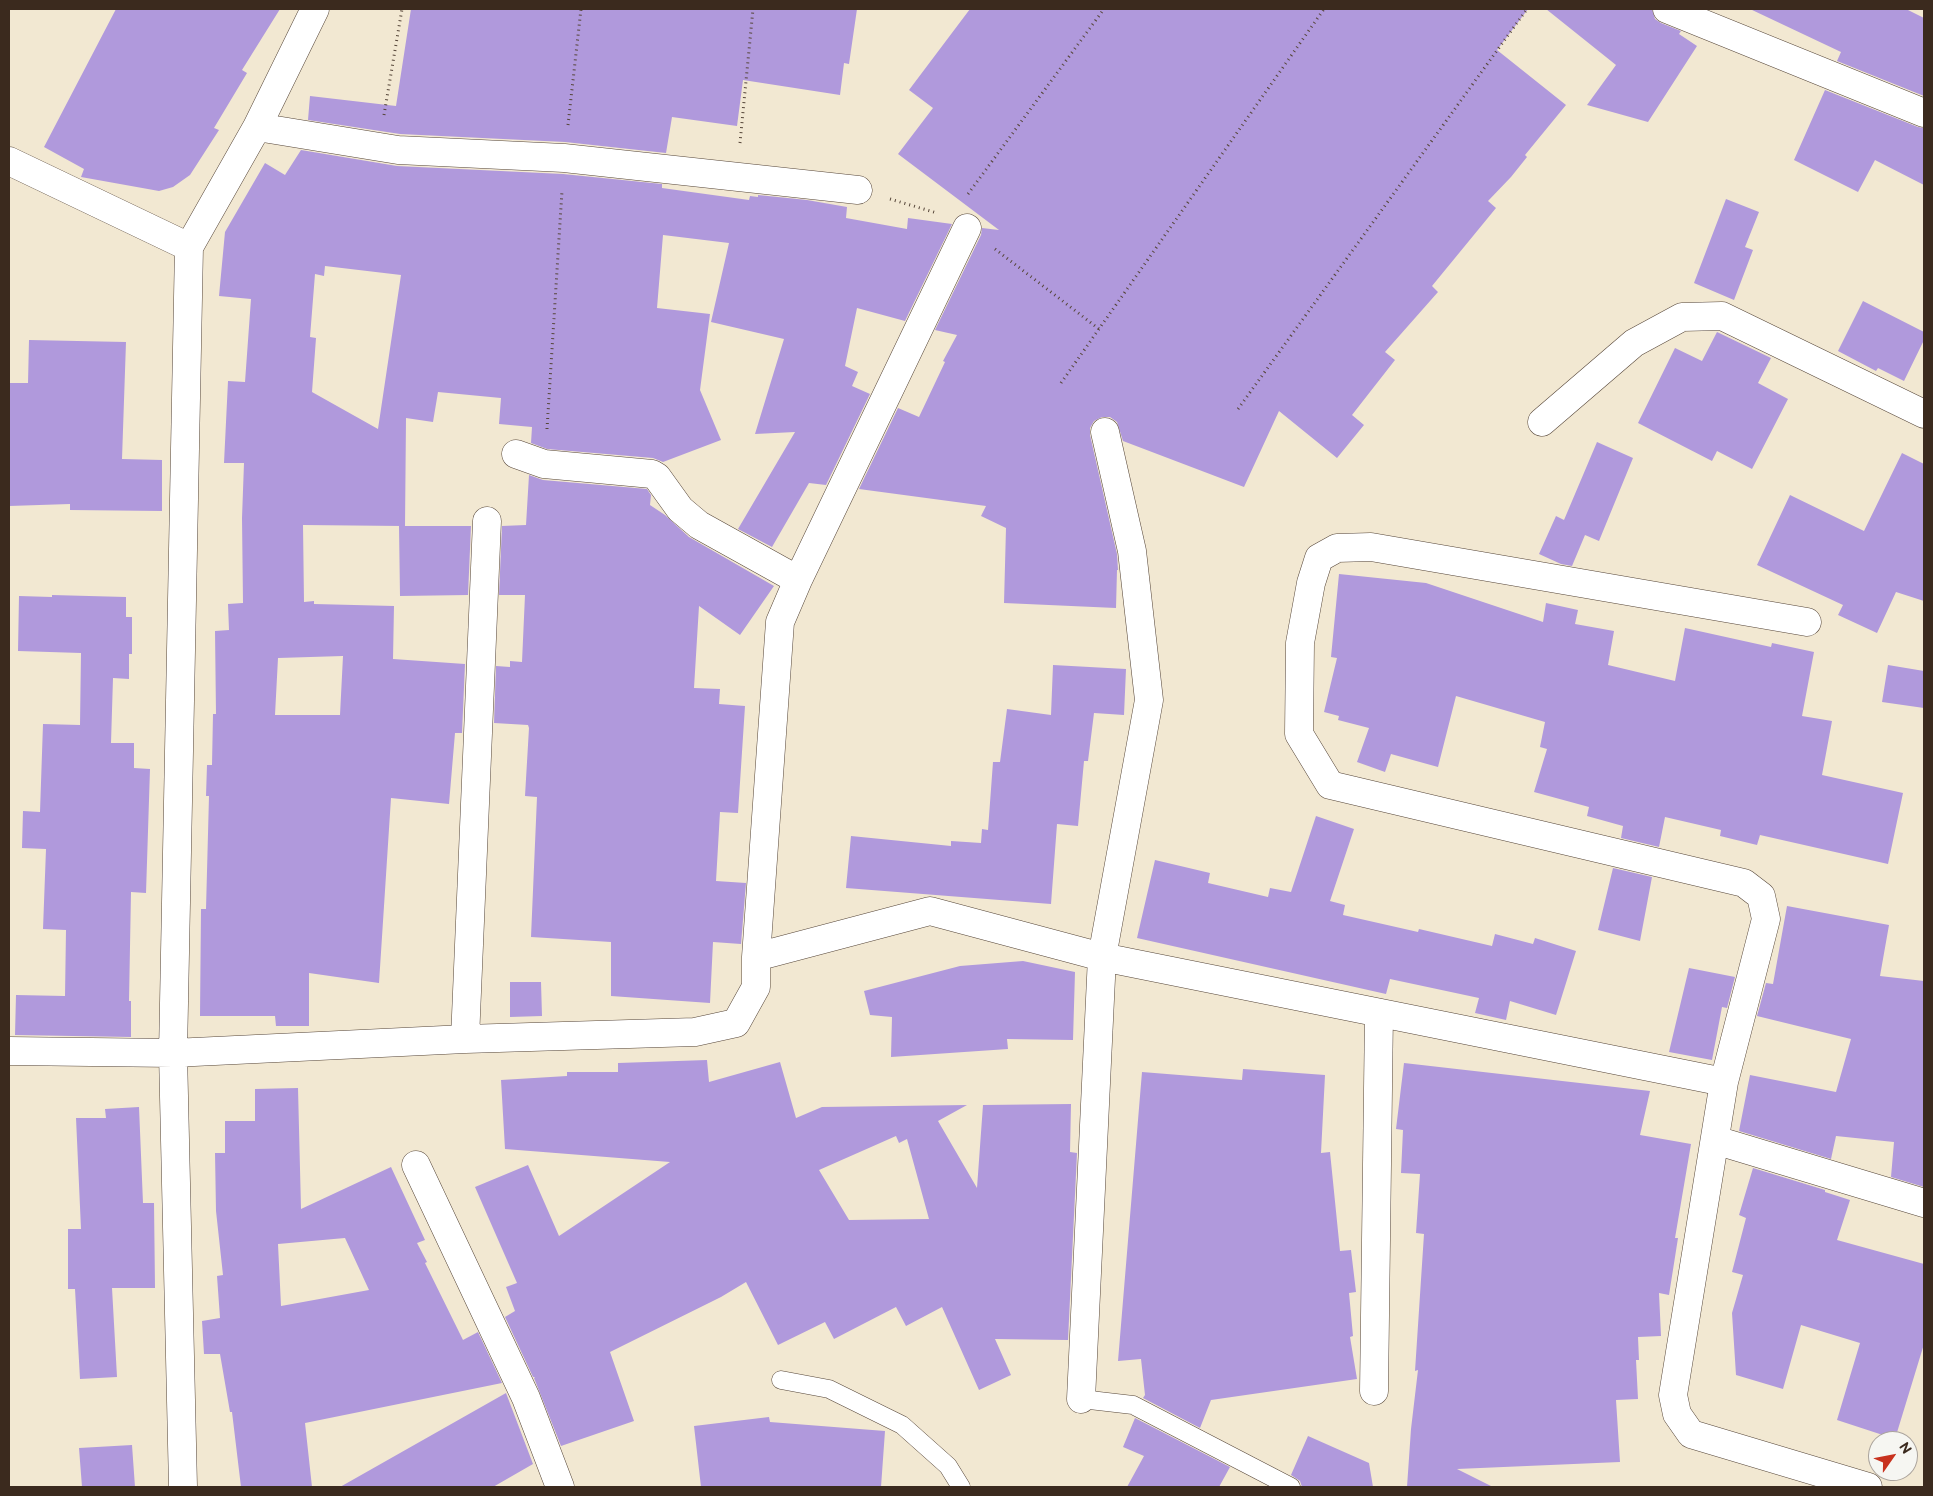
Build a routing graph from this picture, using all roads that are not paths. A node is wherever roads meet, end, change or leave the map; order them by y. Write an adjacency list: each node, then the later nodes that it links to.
1 (315, 9): 4 (street)
2 (1667, 9): 3 (street)
3 (1924, 113)
4 (257, 127): 6 (street); 8 (street)
5 (9, 161): 8 (street)
6 (858, 190)
7 (967, 228): 14 (street)
8 (189, 247): 21 (street)
9 (1924, 414): 10 (street)
10 (1542, 422)
11 (1105, 432): 17 (street)
12 (516, 454): 14 (street)
13 (487, 522): 19 (street)
14 (798, 580): 16 (street)
15 (1807, 622): 22 (street)
16 (756, 957): 17 (street); 19 (street)
17 (1102, 957): 18 (street); 28 (street)
18 (1380, 1013): 22 (street); 27 (street)
19 (465, 1039): 21 (street)
20 (9, 1051): 21 (street)
21 (173, 1053): 30 (street)
22 (1724, 1082): 23 (street)
23 (1715, 1140): 25 (street); 29 (street)
24 (416, 1165): 31 (street)
25 (1924, 1203)
26 (780, 1380): 32 (lane)
27 (1374, 1391)
28 (1081, 1399): 33 (lane)
29 (1794, 1476): 34 (street)
30 (183, 1487)
31 (560, 1487)
32 (961, 1487)
33 (1291, 1487)
34 (1868, 1487)

